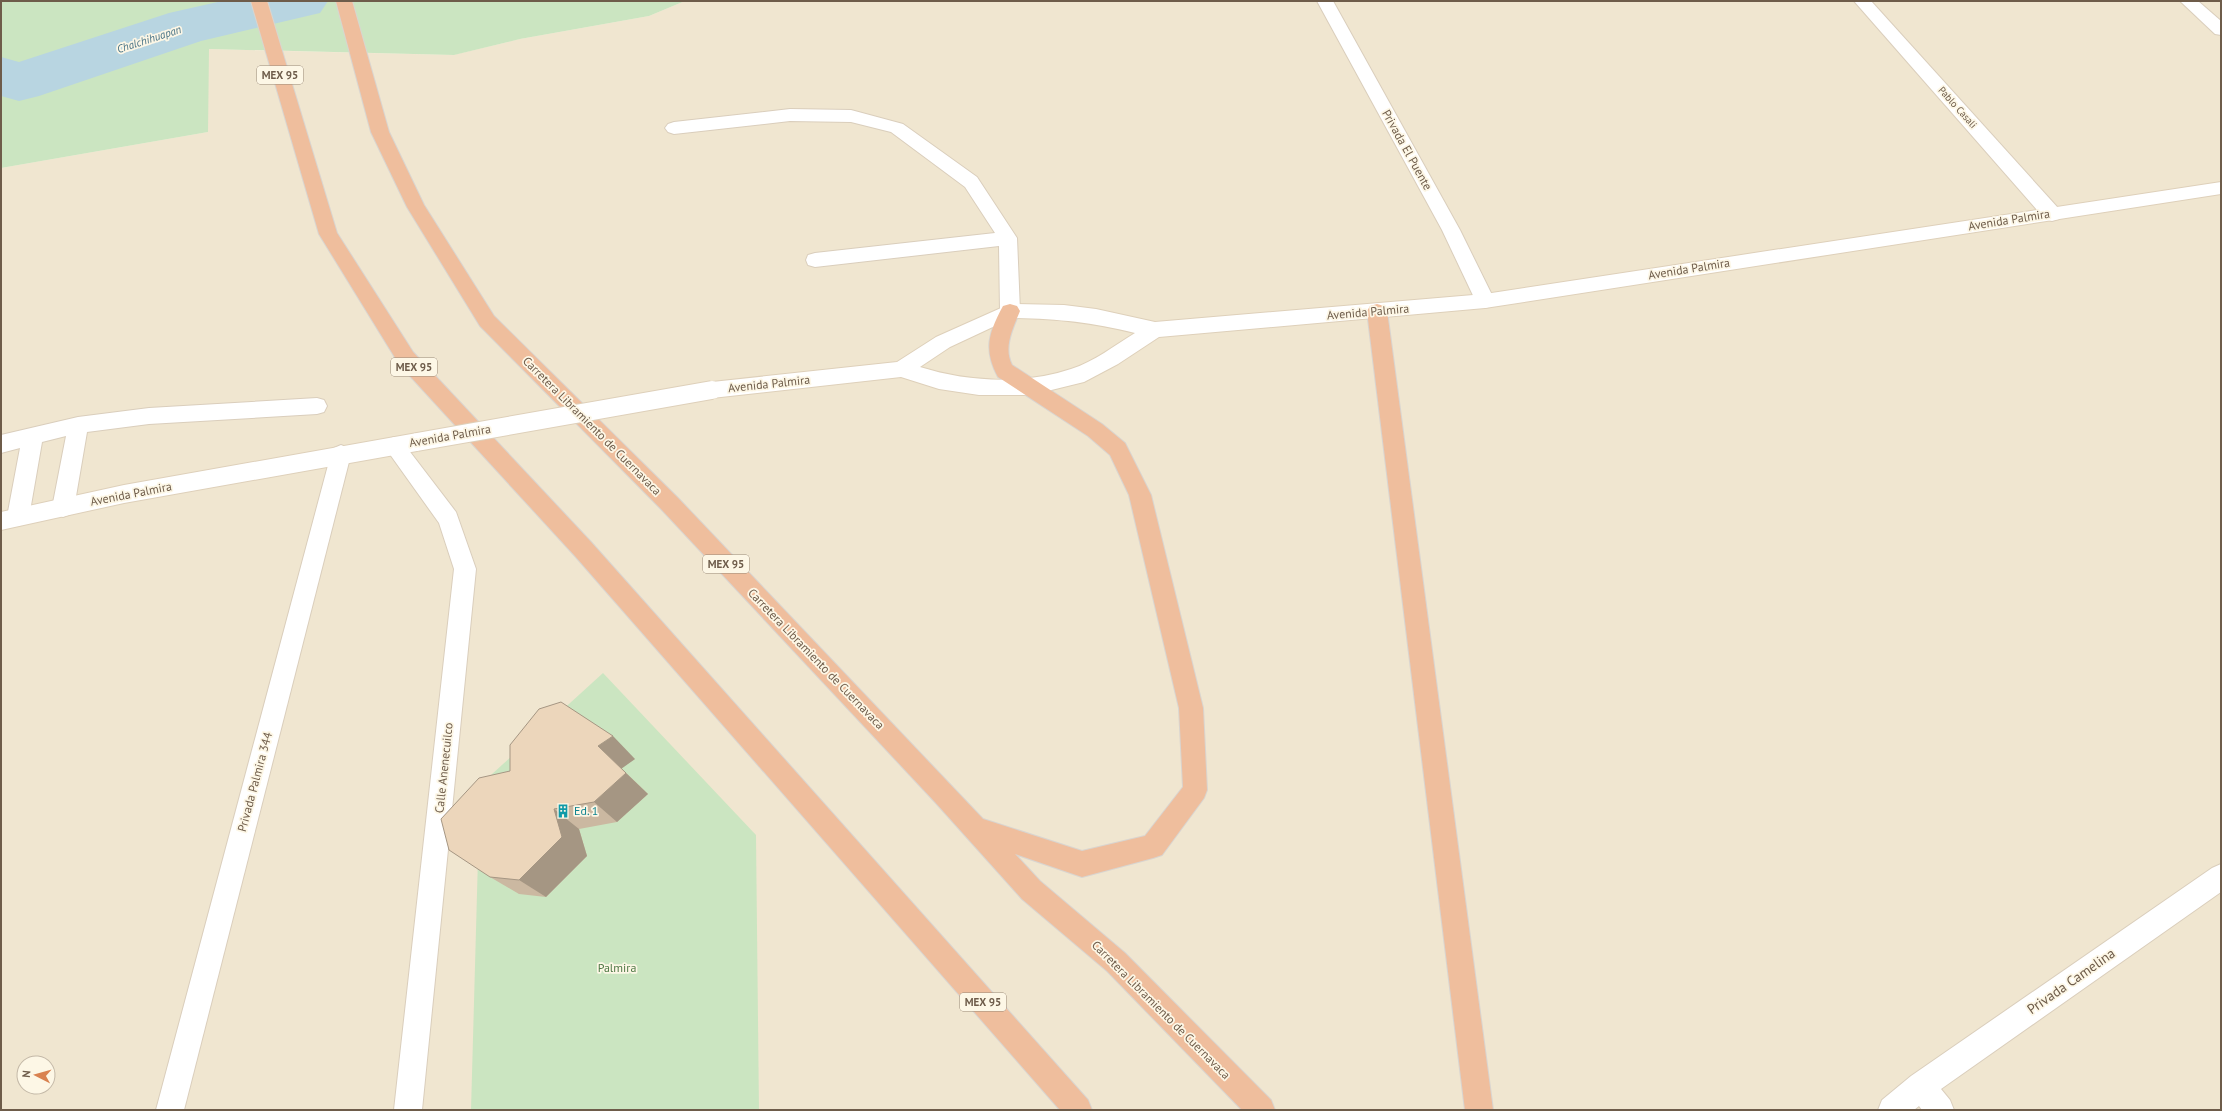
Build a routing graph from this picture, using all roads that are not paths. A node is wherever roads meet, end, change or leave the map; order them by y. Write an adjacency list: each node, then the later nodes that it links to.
1 (259, 1): 31 (highway, MEX 95)
2 (344, 1): 26 (highway, Carretera Libramiento de Cuernavaca / MEX 95)
3 (1326, 1): 12 (street, Privada El Puente)
4 (1862, 1): 9 (street, Pablo Casali)
5 (2188, 1): 6 (street)
6 (2221, 30)
7 (674, 128): 10 (street)
8 (2221, 188): 9 (street, Avenida Palmira)
9 (2052, 214): 12 (street, Avenida Palmira)
10 (1008, 238): 11 (street); 13 (street)
11 (815, 260)
12 (1485, 301): 14 (street, Avenida Palmira)
13 (1010, 311): 15 (street, Avenida Palmira); 16 (street, Avenida Palmira); 17 (highway)
14 (1377, 311): 15 (street, Avenida Palmira); 33 (highway)
15 (1155, 330): 17 (street, Avenida Palmira)
16 (901, 369): 17 (street, Avenida Palmira); 22 (street, Avenida Palmira, bridge)
17 (1030, 387): 26 (highway)
18 (317, 406): 19 (street)
19 (78, 425): 20 (street); 24 (street)
20 (33, 436): 21 (street); 25 (street)
21 (1, 444)
22 (394, 446): 23 (street, Avenida Palmira); 30 (street, Calle Anenecuilco)
23 (341, 454): 24 (street, Avenida Palmira); 29 (street, Privada Palmira 344)
24 (63, 508): 25 (street, Avenida Palmira)
25 (9, 519)
26 (976, 828): 32 (highway, Carretera Libramiento de Cuernavaca / MEX 95)
27 (2221, 877): 28 (street, Privada Camelina)
28 (1921, 1086): 34 (street, Privada Camelina); 35 (street)
29 (170, 1110)
30 (408, 1110)
31 (1078, 1110)
32 (1261, 1110)
33 (1479, 1110)
34 (1892, 1110)
35 (1940, 1110)

